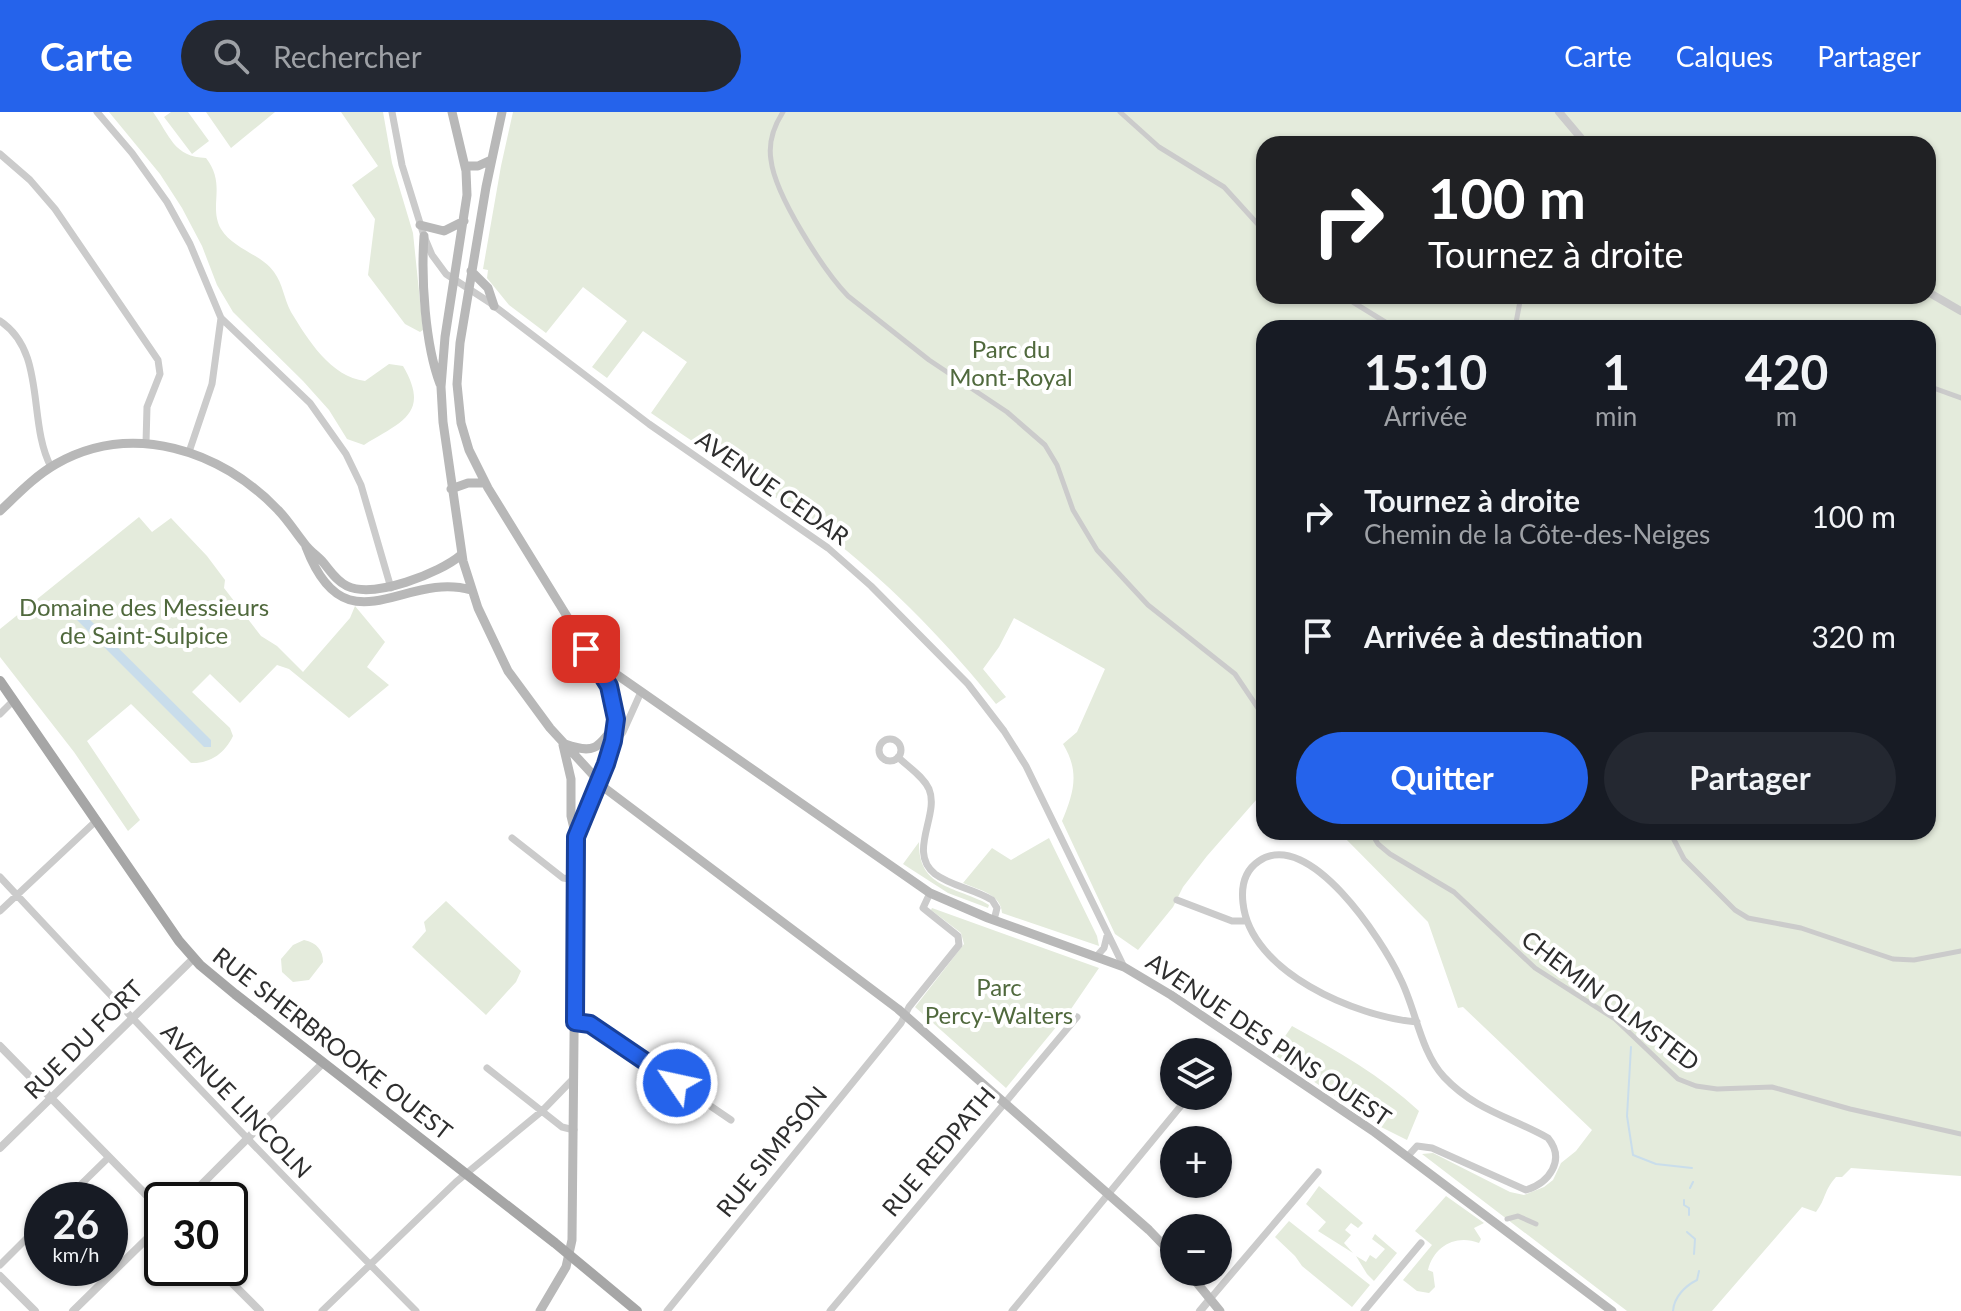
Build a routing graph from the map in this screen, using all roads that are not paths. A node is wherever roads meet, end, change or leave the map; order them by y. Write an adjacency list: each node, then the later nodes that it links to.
1 (97, 112): 23 (street)
2 (392, 112): 14 (street, AVENUE CEDAR)
3 (452, 112): 11 (main road)
4 (502, 112): 10 (main road)
5 (783, 112): 44 (street)
6 (1120, 112): 13 (street)
7 (1559, 112): 8 (street)
8 (1579, 136)
9 (0, 154): 29 (street)
10 (491, 160): 11 (main road); 16 (main road)
11 (465, 166): 12 (main road)
12 (464, 221): 14 (main road); 17 (main road)
13 (1256, 222)
14 (420, 225): 15 (street, AVENUE CEDAR)
15 (424, 236): 17 (street, AVENUE CEDAR); 26 (main road)
16 (471, 271): 18 (main road); 21 (main road)
17 (454, 281): 18 (street, AVENUE CEDAR); 26 (main road)
18 (469, 289): 21 (street, AVENUE CEDAR); 32 (main road)
19 (1936, 294): 22 (street)
20 (1356, 304): 24 (street)
21 (494, 306): 64 (street, AVENUE CEDAR)
22 (1961, 308)
23 (221, 318): 30 (street); 37 (street)
24 (1382, 320)
25 (0, 321): 31 (street)
26 (441, 387): 33 (main road)
27 (1936, 389): 28 (street)
28 (1961, 398)
29 (146, 443): 30 (main road); 31 (main road)
30 (189, 452): 35 (main road)
31 (51, 467): 34 (main road)
32 (484, 483): 33 (main road); 40 (main road)
33 (451, 489): 36 (main road)
34 (0, 511)
35 (304, 544): 37 (main road); 39 (main road)
36 (461, 555): 37 (main road); 38 (main road)
37 (390, 584): 39 (street)
38 (471, 590): 39 (main road); 47 (main road)
39 (394, 598)
40 (597, 666): 42 (main road, AVENUE DES PINS OUEST); 46 (main road)
41 (0, 681): 43 (main road, RUE SHERBROOKE OUEST)
42 (641, 692): 48 (street); 58 (main road, AVENUE DES PINS OUEST)
43 (14, 700): 45 (street); 51 (main road, RUE SHERBROOKE OUEST)
44 (1256, 705)
45 (0, 714)
46 (615, 724): 47 (main road); 48 (main road)
47 (562, 743): 50 (main road); 52 (main road)
48 (612, 746): 50 (main road)
49 (898, 757): 62 (street)
50 (598, 783): 52 (main road); 69 (main road)
51 (97, 820): 59 (street); 67 (main road, RUE SHERBROOKE OUEST)
52 (576, 837): 57 (main road)
53 (512, 838): 57 (street)
54 (1376, 840): 84 (street, CHEMIN OLMSTED)
55 (1674, 840): 65 (street)
56 (0, 877): 59 (street, AVENUE LINCOLN)
57 (576, 880): 72 (main road)
58 (930, 893): 62 (main road, AVENUE DES PINS OUEST); 69 (street, RUE SIMPSON)
59 (17, 895): 61 (street); 71 (street, AVENUE LINCOLN)
60 (1177, 900): 63 (street)
61 (0, 911)
62 (994, 920): 66 (main road, AVENUE DES PINS OUEST)
63 (1246, 921): 73 (street); 73 (street)
64 (1107, 936): 66 (street); 68 (street, AVENUE CEDAR)
65 (1961, 951)
66 (1096, 957): 68 (main road, AVENUE DES PINS OUEST)
67 (194, 958): 71 (street, RUE DU FORT); 75 (main road, RUE SHERBROOKE OUEST)
68 (1124, 967): 88 (main road, AVENUE DES PINS OUEST)
69 (905, 1015): 79 (main road); 115 (street, RUE SIMPSON)
70 (1077, 1017): 79 (street, RUE REDPATH)
71 (132, 1018): 78 (street, RUE DU FORT); 85 (street, AVENUE LINCOLN)
72 (575, 1022): 77 (main road); 82 (street)
73 (1417, 1022): 88 (street)
74 (0, 1046): 78 (street)
75 (323, 1063): 85 (street); 90 (main road, RUE SHERBROOKE OUEST)
76 (487, 1068): 81 (street)
77 (574, 1078): 81 (street); 83 (main road)
78 (51, 1098): 86 (street, RUE DU FORT); 87 (street)
79 (1004, 1103): 94 (main road); 116 (street, RUE REDPATH)
80 (1177, 1110): 94 (street)
81 (542, 1111): 83 (street); 90 (street)
82 (731, 1120)
83 (574, 1130): 101 (main road)
84 (1961, 1134)
85 (247, 1140): 92 (street); 103 (street, AVENUE LINCOLN)
86 (0, 1148)
87 (109, 1157): 91 (street); 93 (street)
88 (1407, 1157): 121 (main road, AVENUE DES PINS OUEST)
89 (1318, 1172): 107 (street)
90 (467, 1174): 101 (main road, RUE SHERBROOKE OUEST); 103 (street)
91 (83, 1182)
92 (204, 1182)
93 (144, 1193)
94 (1108, 1194): 99 (main road); 117 (street)
95 (1507, 1219): 96 (street)
96 (1536, 1224)
97 (24, 1241): 102 (street)
98 (144, 1242): 109 (street)
99 (1160, 1243)
100 (1421, 1243): 120 (street)
101 (570, 1255): 113 (main road); 114 (main road, RUE SHERBROOKE OUEST)
102 (0, 1265)
103 (370, 1266): 111 (street); 112 (street, AVENUE LINCOLN)
104 (0, 1276): 108 (street)
105 (235, 1286): 110 (street)
106 (1199, 1286): 107 (main road)
107 (1210, 1299): 118 (street); 119 (main road)
108 (35, 1311)
109 (73, 1311)
110 (260, 1311)
111 (322, 1311)
112 (416, 1311)
113 (540, 1311)
114 (637, 1311)
115 (667, 1311)
116 (830, 1311)
117 (1012, 1311)
118 (1200, 1311)
119 (1220, 1311)
120 (1364, 1311)
121 (1612, 1311)

